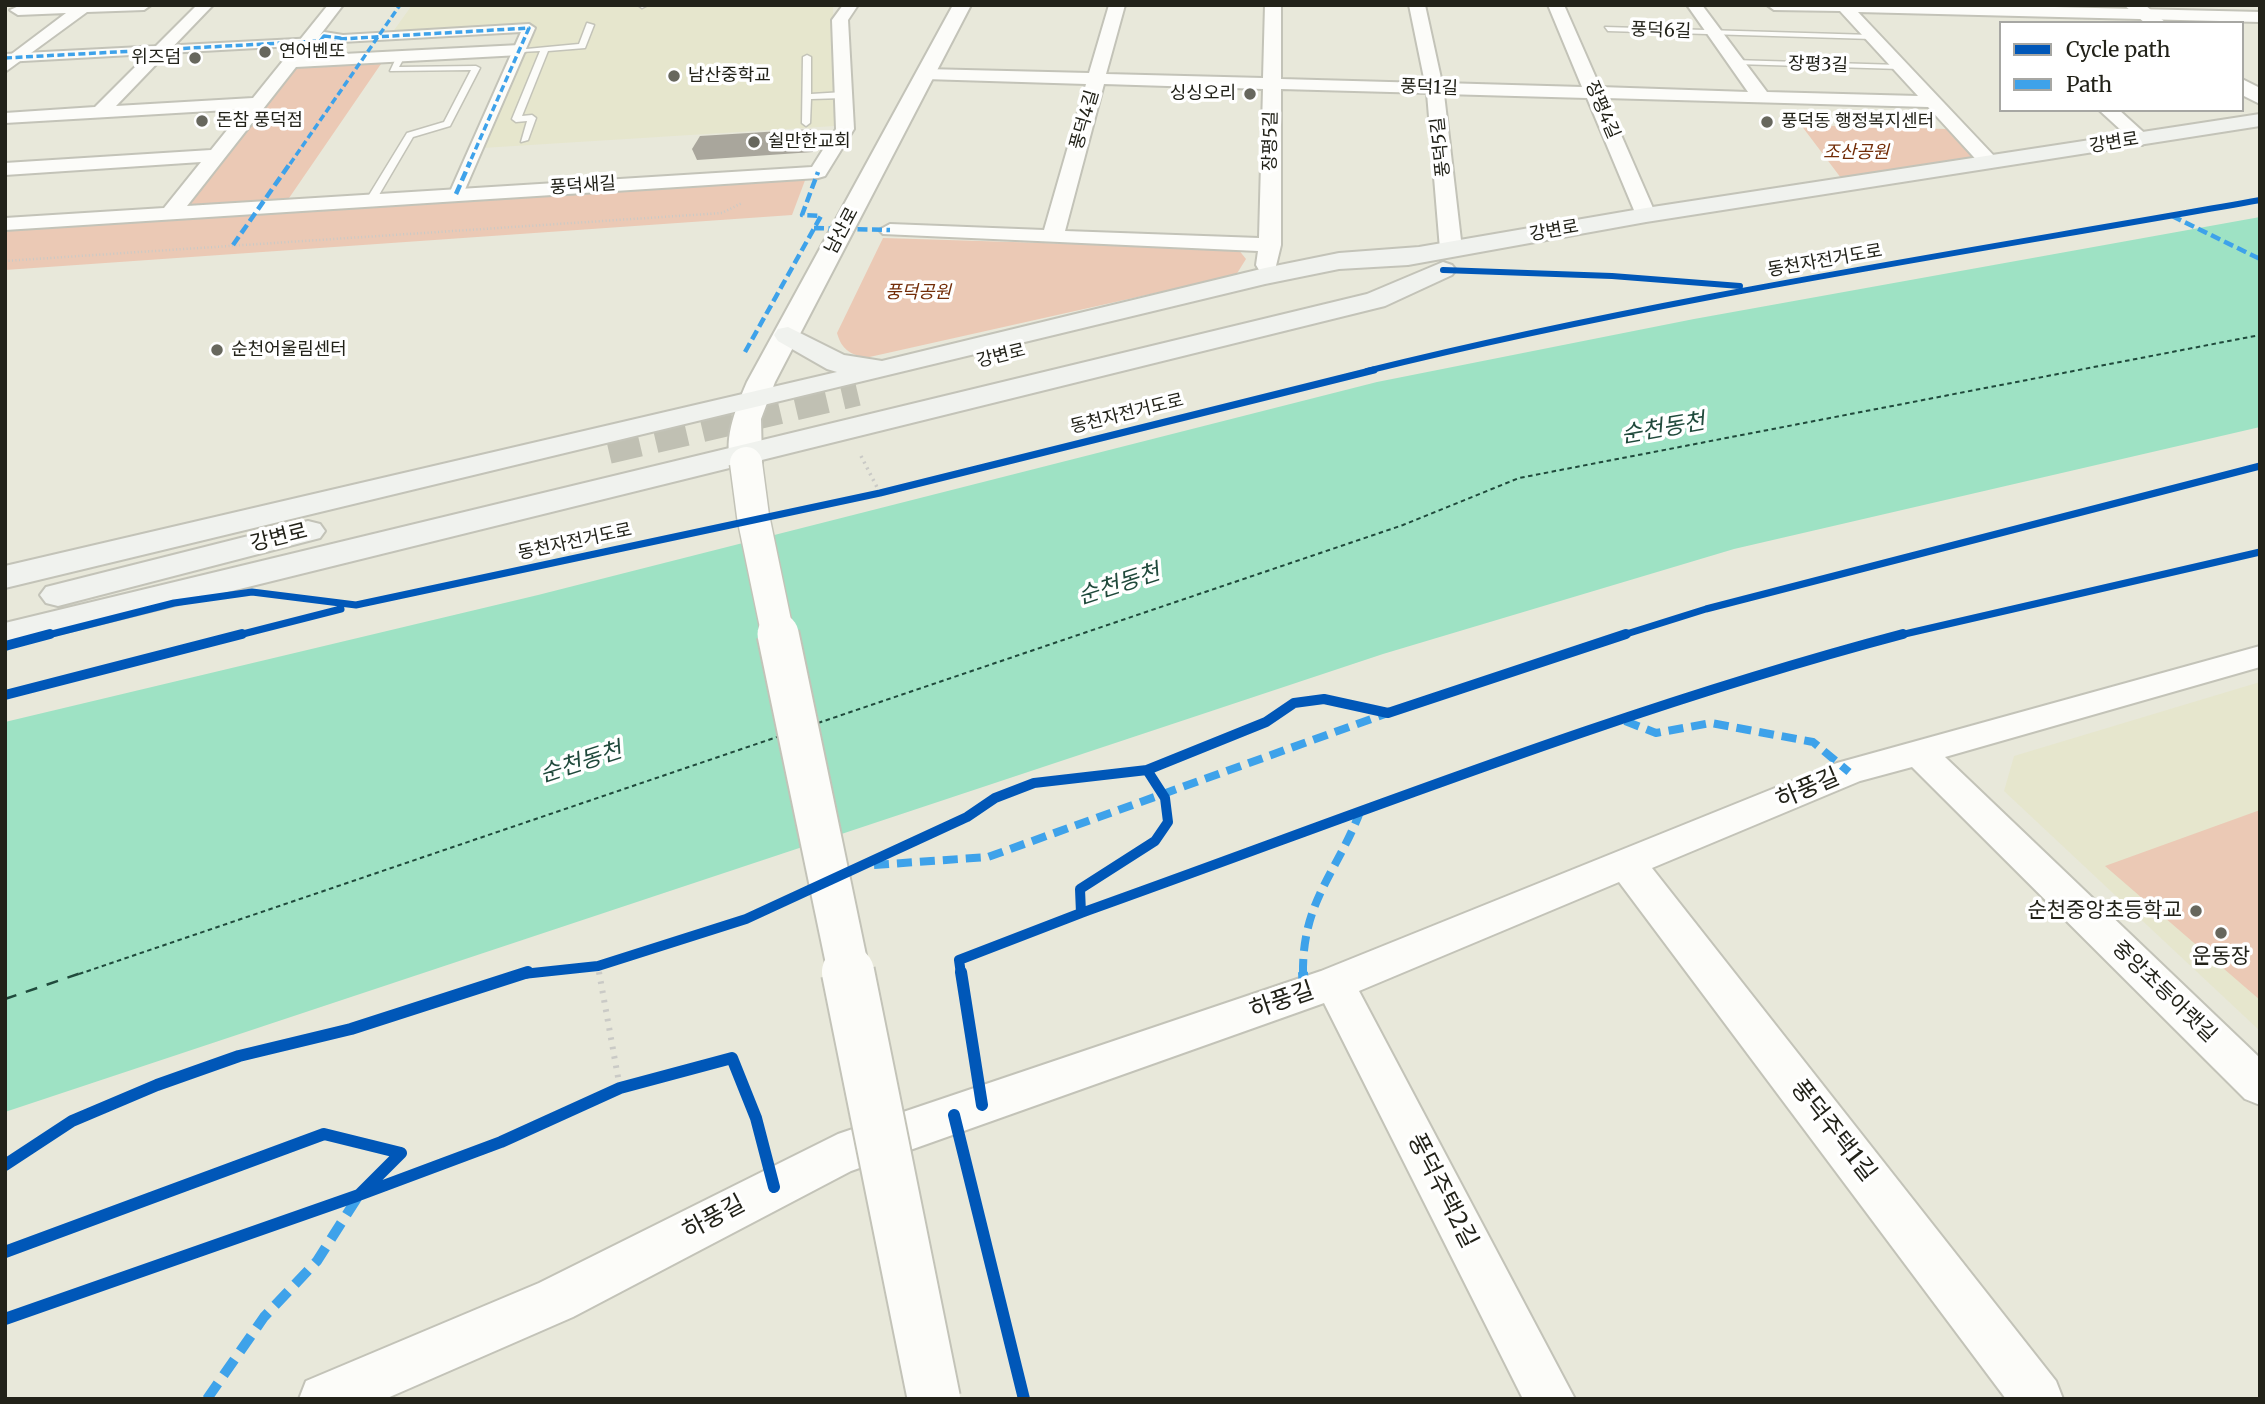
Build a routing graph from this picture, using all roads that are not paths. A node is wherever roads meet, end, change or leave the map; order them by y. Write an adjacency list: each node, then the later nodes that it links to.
1 (144, 5): 13 (street)
2 (206, 5): 24 (street)
3 (336, 5): 23 (street)
4 (851, 5): 39 (street, 풍덕새길)
5 (962, 5): 33 (street, 남산로)
6 (1117, 5): 34 (street, 풍덕4길)
7 (1273, 5): 35 (street, 장평5길)
8 (1417, 5): 37 (street, 풍덕5길)
9 (1556, 5): 38 (street, 장평4길)
10 (1694, 5): 21 (street, 풍덕6길)
11 (1774, 5): 12 (street)
12 (1843, 6): 14 (street); 22 (street, 장평3길)
13 (82, 8): 15 (street); 29 (street)
14 (1987, 8): 16 (street); 18 (street)
15 (18, 10)
16 (2145, 14): 17 (street)
17 (2260, 17)
18 (2002, 21)
19 (590, 25): 25 (lane)
20 (1608, 29): 21 (lane, 풍덕6길)
21 (1714, 32): 22 (lane, 장평3길); 31 (street, 풍덕6길)
22 (1872, 37): 32 (street, 장평3길)
23 (314, 41): 24 (street); 26 (street); 30 (street)
24 (163, 49): 29 (street); 45 (street)
25 (545, 49): 26 (lane); 52 (lane)
26 (520, 50): 27 (street); 56 (street)
27 (401, 56): 30 (street); 57 (lane)
28 (807, 57): 40 (lane)
29 (10, 61)
30 (291, 62): 44 (street)
31 (1735, 62): 32 (lane, 장평3길); 42 (street, 풍덕6길)
32 (1900, 67): 43 (street, 장평3길)
33 (925, 74): 34 (street, 풍덕1길); 66 (street, 남산로)
34 (1097, 78): 35 (street, 풍덕1길); 62 (street, 풍덕4길)
35 (1272, 84): 37 (street, 풍덕1길); 63 (street, 장평5길)
36 (2244, 86): 41 (street)
37 (1435, 89): 38 (street, 풍덕1길); 64 (street, 풍덕5길)
38 (1596, 94): 42 (street, 풍덕1길); 59 (street, 장평4길)
39 (844, 95): 40 (lane); 56 (street, 풍덕새길)
40 (806, 97): 49 (lane)
41 (2260, 97)
42 (1762, 98): 43 (street, 풍덕1길)
43 (1933, 102): 54 (street, 장평3길)
44 (258, 103): 45 (street); 53 (street)
45 (100, 112): 47 (street)
46 (2110, 112): 51 (street)
47 (5, 118)
48 (2260, 120): 51 (main road, 강변로)
49 (806, 123)
50 (2260, 134): 64 (main road, 강변로)
51 (2142, 139): 54 (main road, 강변로)
52 (524, 140)
53 (216, 155): 55 (street); 58 (street)
54 (1989, 162): 59 (main road, 강변로)
55 (5, 169)
56 (456, 194): 57 (street, 풍덕새길)
57 (371, 200): 58 (street, 풍덕새길)
58 (170, 214): 60 (street, 풍덕새길)
59 (1646, 215): 64 (main road, 강변로)
60 (5, 225)
61 (890, 230): 62 (street)
62 (1053, 235): 63 (street)
63 (1270, 245): 65 (street, 장평5길)
64 (1438, 258): 65 (main road); 68 (main road, 강변로); 71 (main road)
65 (1265, 276): 67 (main road)
66 (788, 335): 67 (main road); 69 (street, 남산로)
67 (886, 369): 69 (main road)
68 (860, 399)
69 (754, 400): 71 (street, 남산로); 72 (main road)
70 (611, 457): 73 (main road, 강변로)
71 (746, 458): 74 (main road); 81 (street, 남산로, bridge)
72 (5, 577)
73 (5, 608)
74 (5, 635)
75 (2260, 656): 76 (street, 하풍길)
76 (1918, 752): 77 (street, 하풍길); 79 (street, 중앙초등아랫길)
77 (1627, 864): 78 (street, 하풍길); 83 (street, 풍덕주택1길)
78 (1334, 983): 80 (street, 하풍길); 82 (street, 풍덕주택2길)
79 (2260, 1086)
80 (324, 1399)
81 (934, 1399)
82 (1550, 1399)
83 (2038, 1399)

